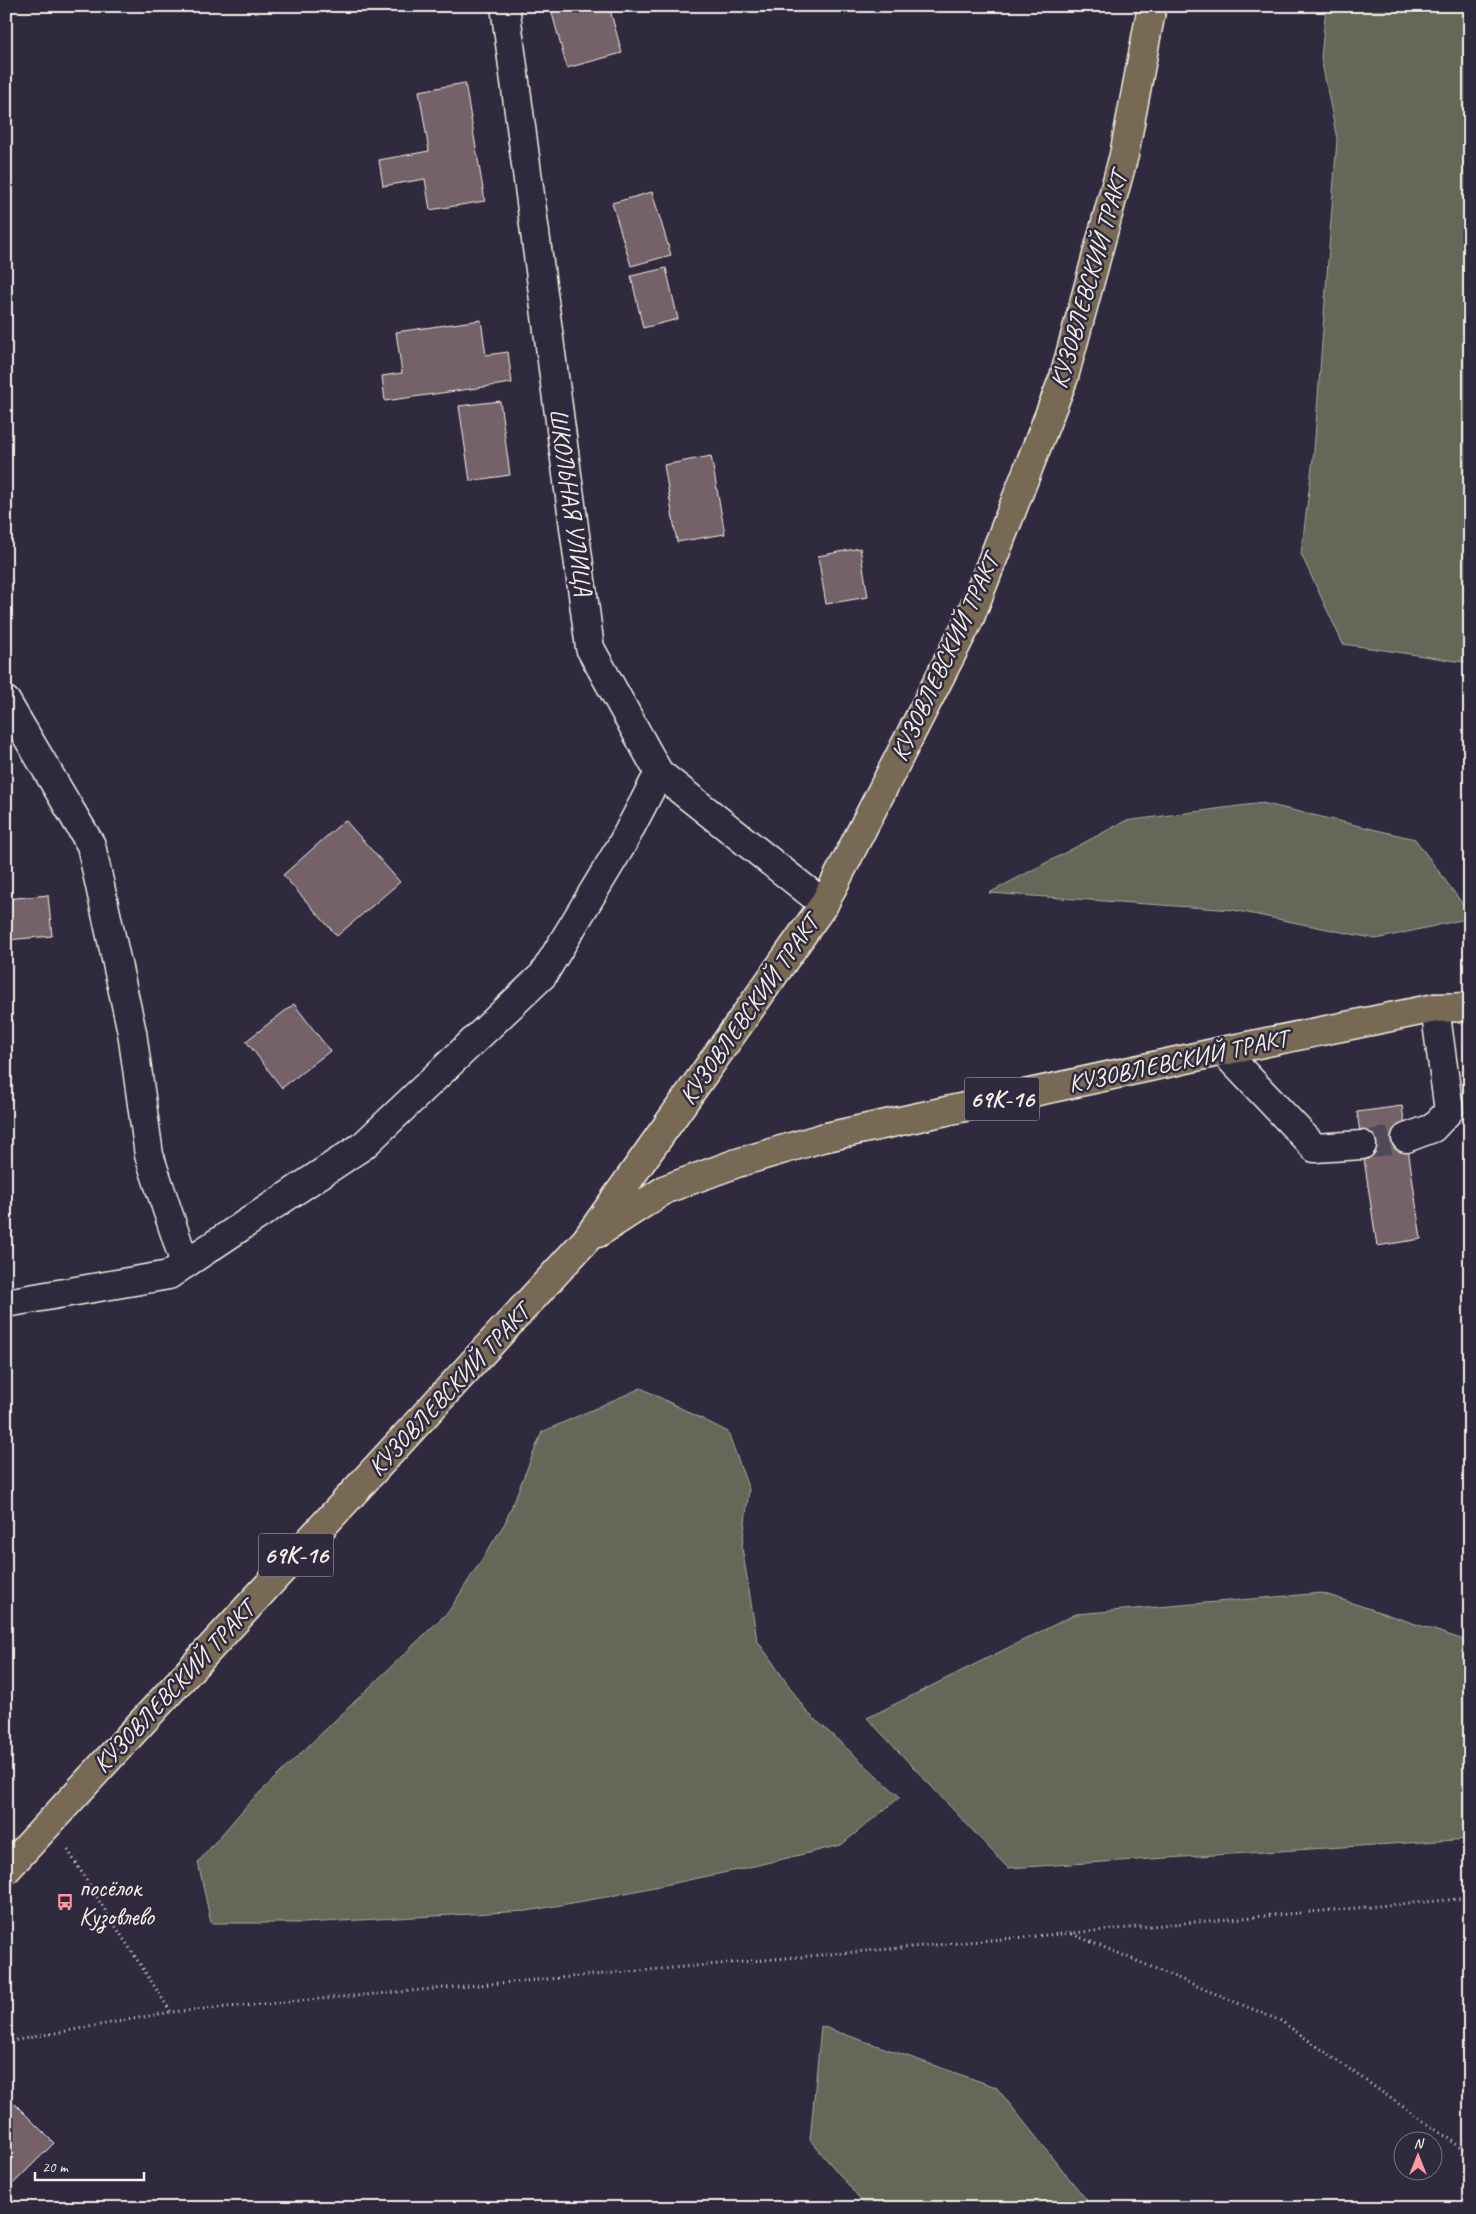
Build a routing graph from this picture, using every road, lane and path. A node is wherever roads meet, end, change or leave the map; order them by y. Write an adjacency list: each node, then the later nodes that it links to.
1 (505, 6): 4 (street, ШКОЛЬНАЯ УЛИЦА)
2 (1152, 6): 5 (main road, КУЗОВЛЕВСКИЙ ТРАКТ / 69К-16)
3 (6, 701): 13 (street)
4 (659, 773): 5 (street, ШКОЛЬНАЯ УЛИЦА); 13 (street)
5 (824, 904): 12 (main road, КУЗОВЛЕВСКИЙ ТРАКТ / 69К-16)
6 (1470, 990): 8 (main road, КУЗОВЛЕВСКИЙ ТРАКТ / 69К-16)
7 (1470, 1006): 8 (main road, КУЗОВЛЕВСКИЙ ТРАКТ / 69К-16)
8 (1435, 1008): 9 (main road, КУЗОВЛЕВСКИЙ ТРАКТ / 69К-16); 10 (street)
9 (1223, 1051): 11 (street); 12 (main road, КУЗОВЛЕВСКИЙ ТРАКТ / 69К-16)
10 (1406, 1138)
11 (1362, 1144)
12 (586, 1240): 15 (main road, КУЗОВЛЕВСКИЙ ТРАКТ / 69К-16)
13 (185, 1264): 14 (street)
14 (6, 1303)
15 (51, 1821): 16 (main road, КУЗОВЛЕВСКИЙ ТРАКТ / 69К-16); 19 (path)
16 (6, 1870)
17 (1470, 1898): 18 (path)
18 (1072, 1934): 19 (path); 21 (path)
19 (171, 2012): 20 (path)
20 (6, 2042)
21 (1470, 2154)

